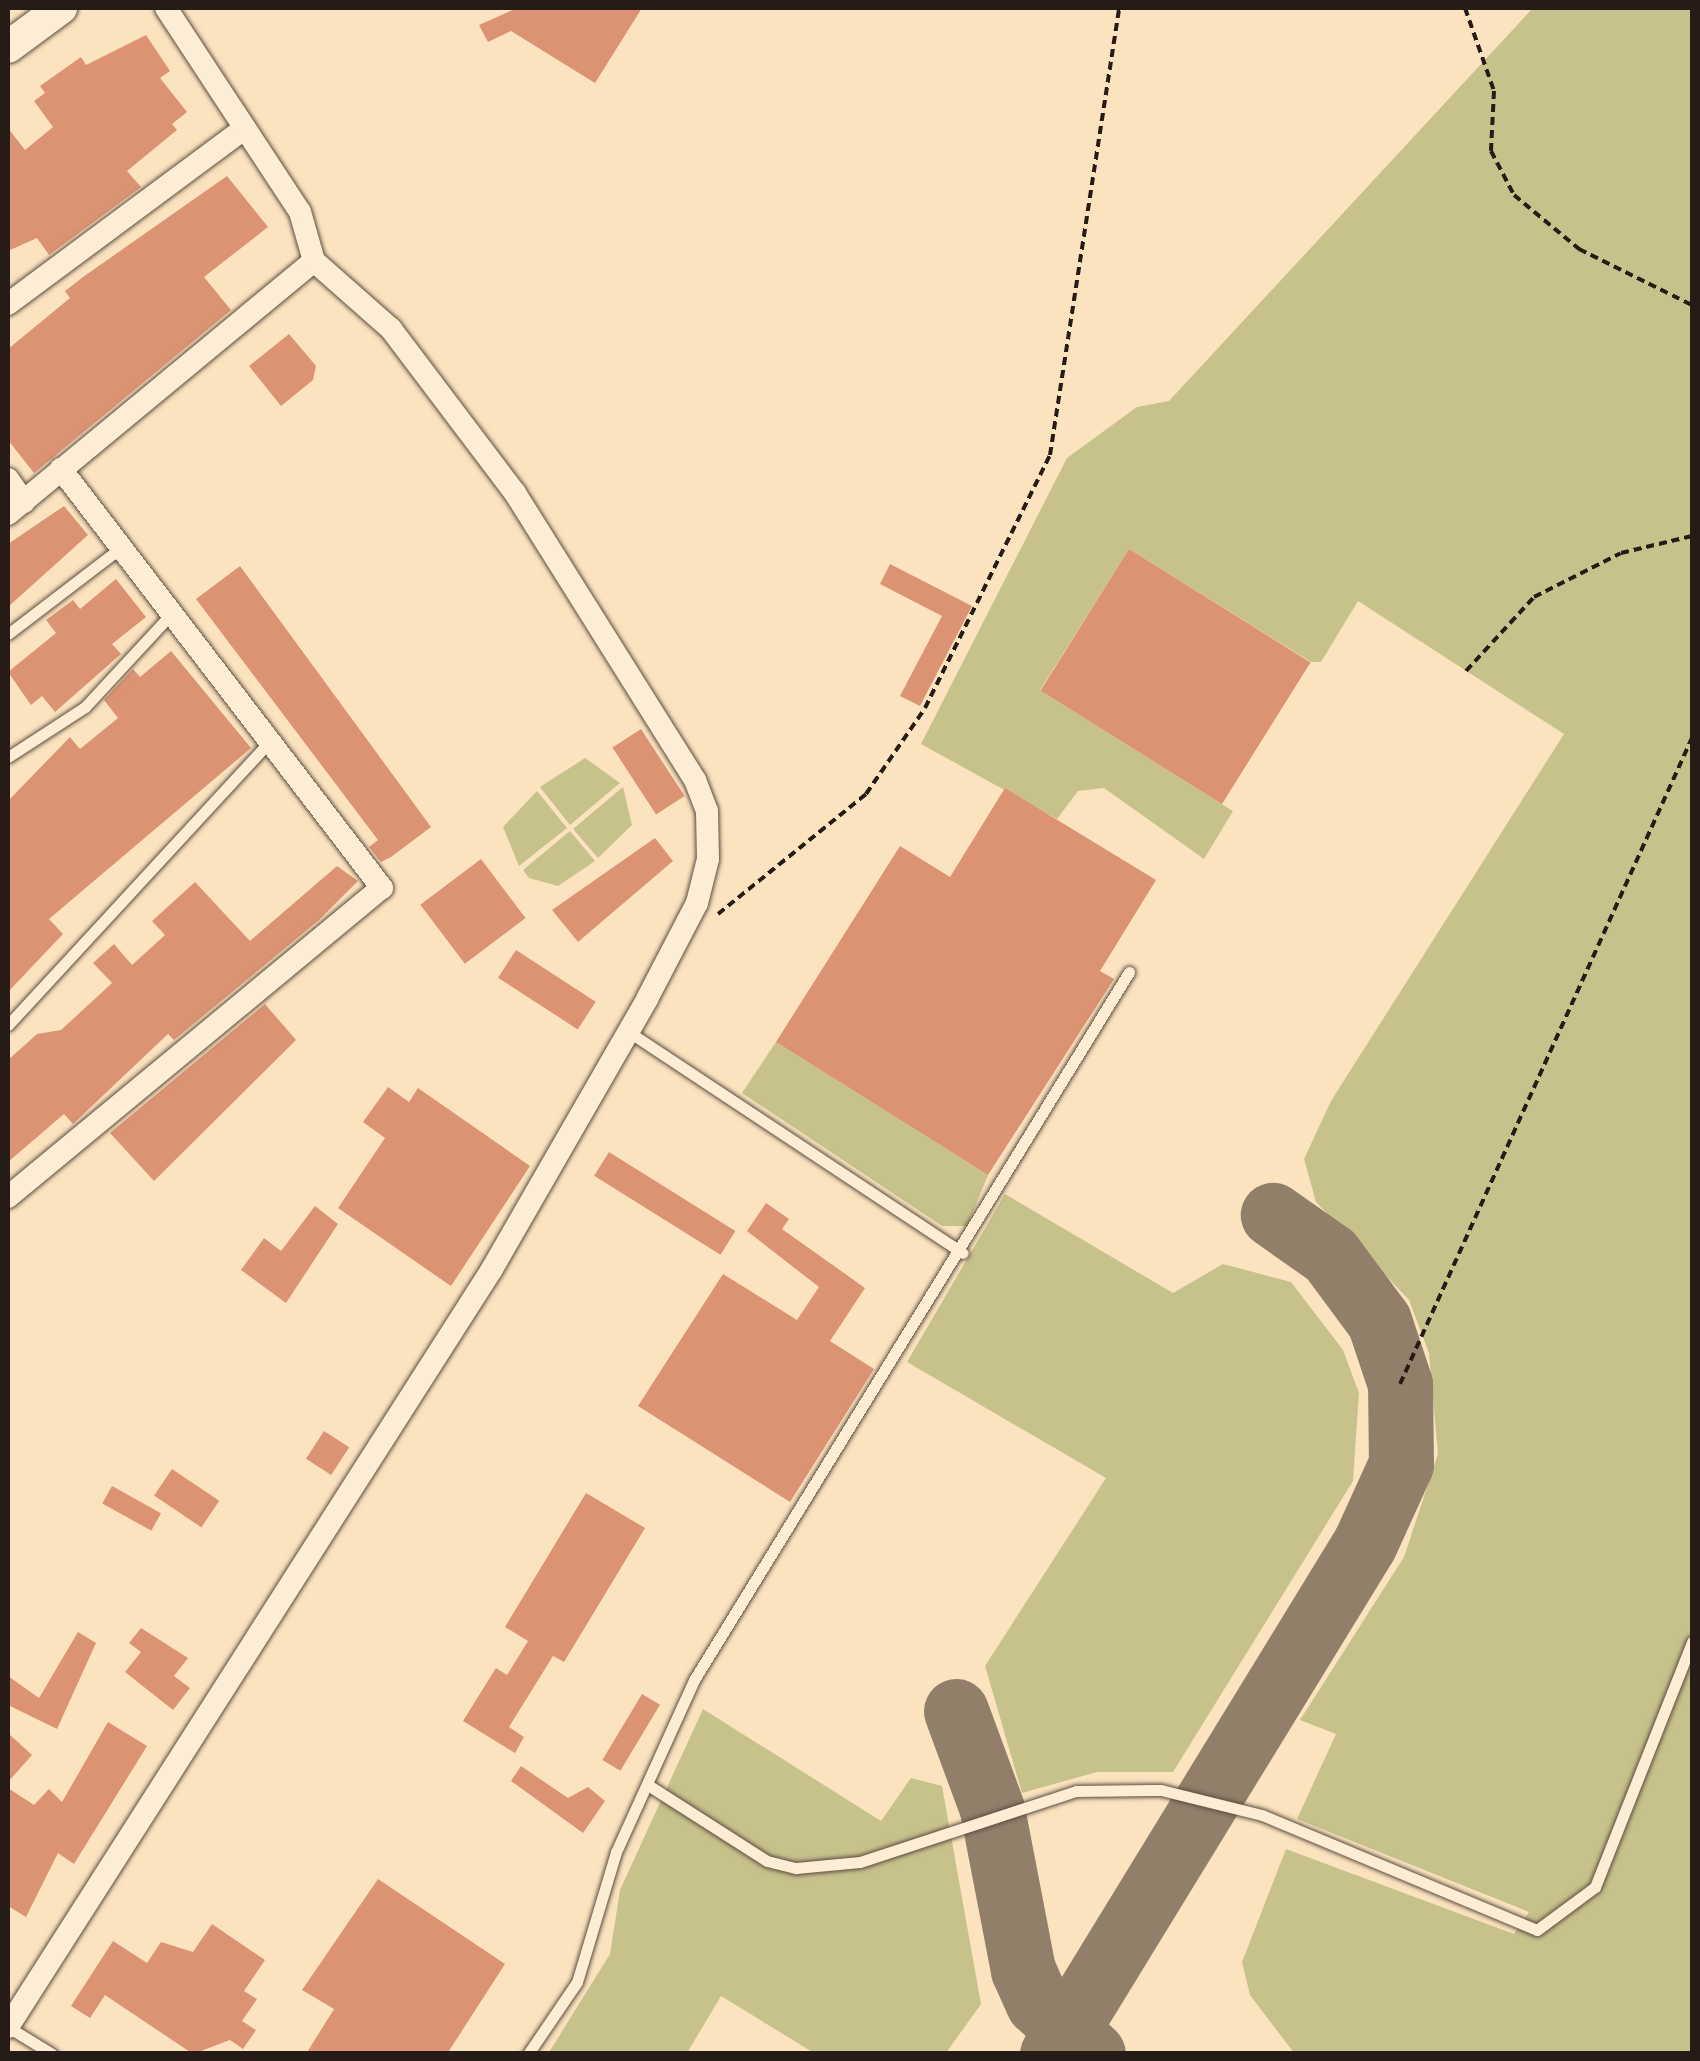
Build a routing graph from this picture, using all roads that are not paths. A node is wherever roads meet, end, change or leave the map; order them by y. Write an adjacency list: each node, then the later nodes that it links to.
1 (61, 8): 3 (main road)
2 (166, 8): 4 (street)
3 (8, 48)
4 (245, 128): 5 (street); 6 (street)
5 (314, 261): 7 (street); 17 (street)
6 (8, 304)
7 (62, 469): 9 (street); 10 (street)
8 (8, 479): 9 (street)
9 (16, 508)
10 (123, 546): 11 (street); 12 (lane)
11 (172, 612): 13 (street); 14 (lane)
12 (8, 634)
13 (269, 742): 16 (lane); 18 (street)
14 (8, 757)
15 (1129, 972): 19 (lane)
16 (8, 1025)
17 (629, 1032): 19 (lane); 22 (street)
18 (8, 1197)
19 (962, 1253): 21 (lane)
20 (1692, 1642): 21 (lane)
21 (648, 1785): 24 (lane)
22 (8, 2027): 23 (lane)
23 (52, 2054)
24 (528, 2054)

